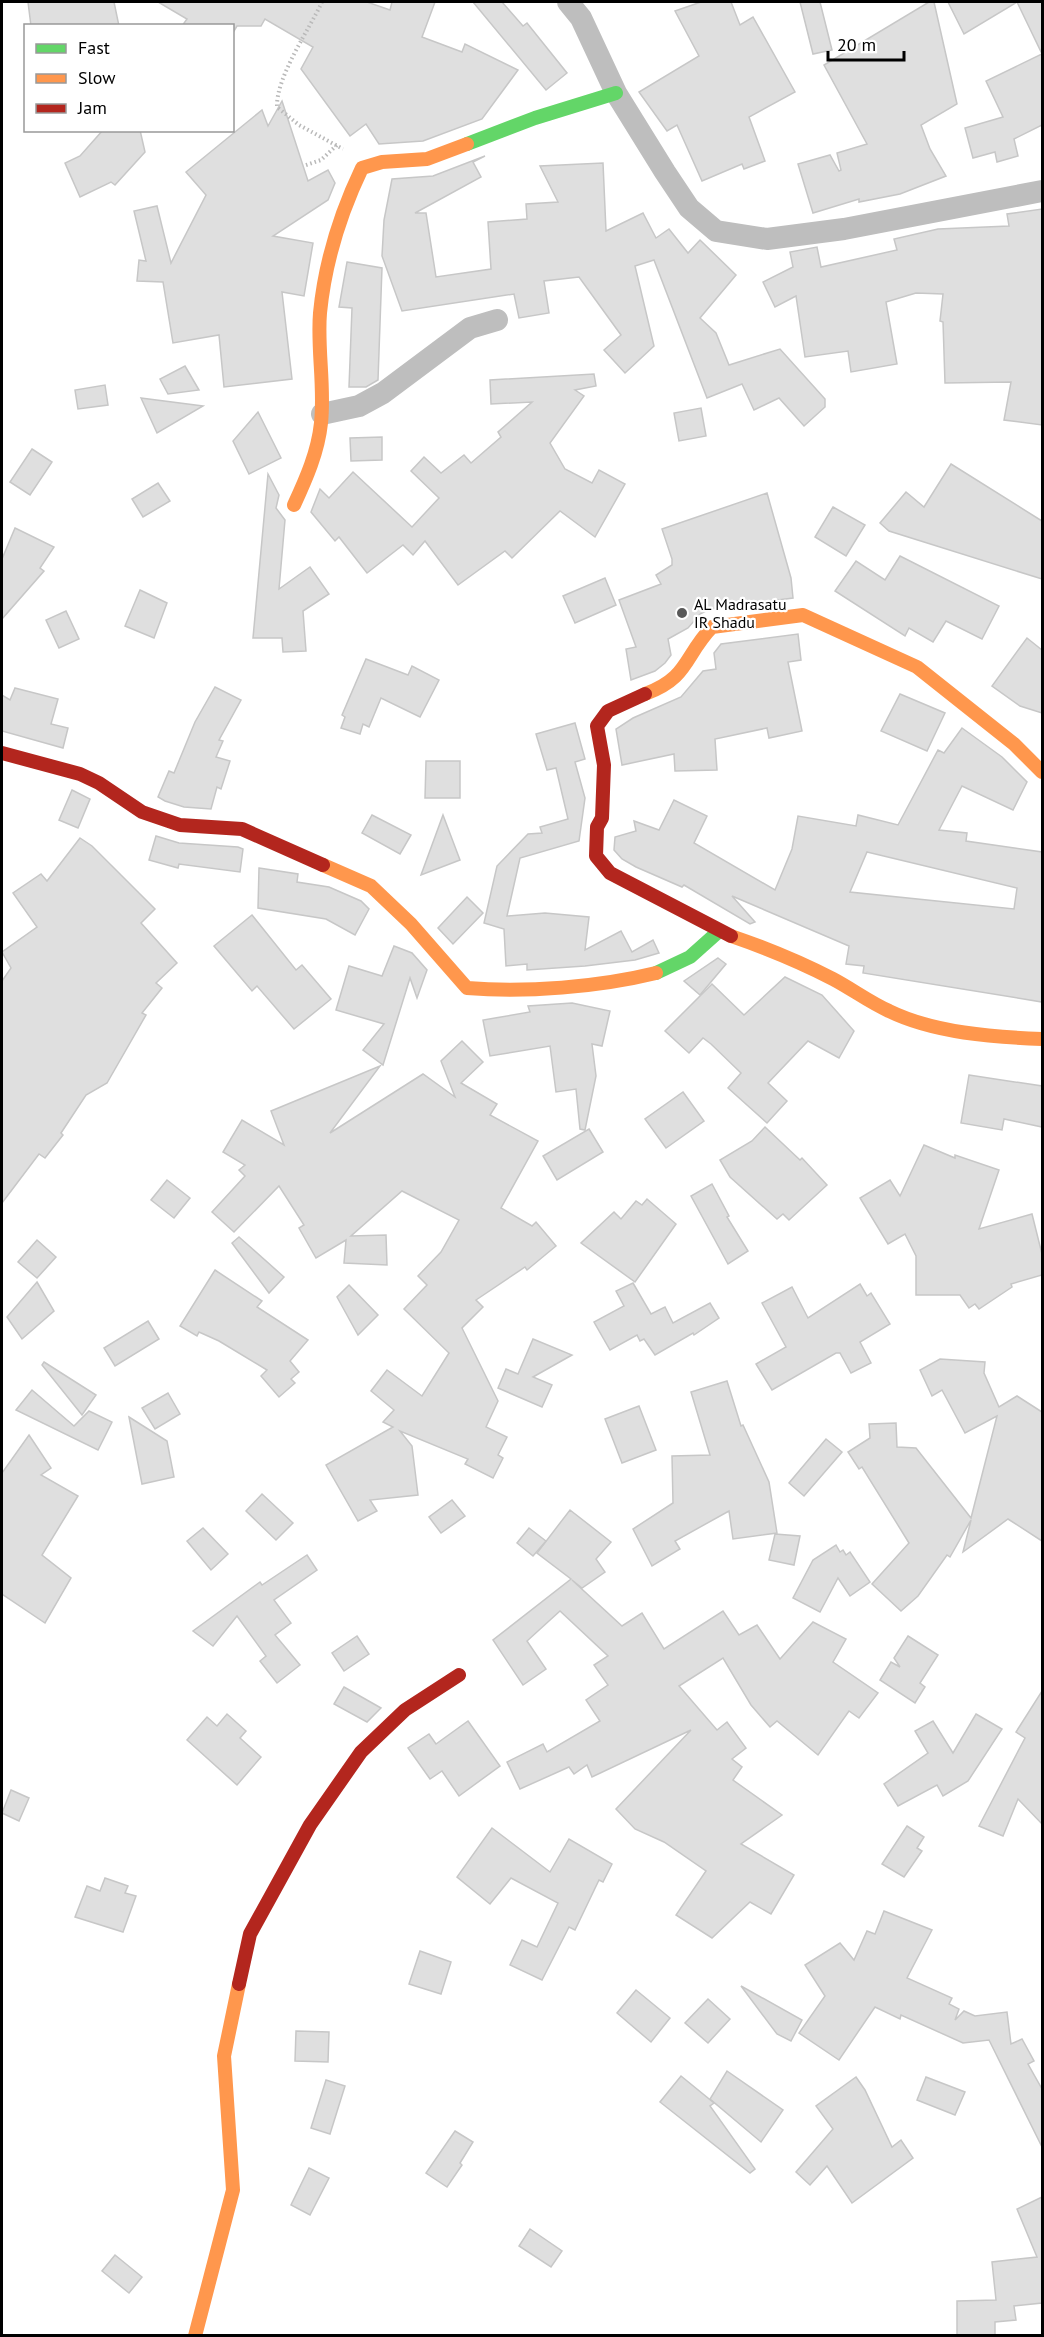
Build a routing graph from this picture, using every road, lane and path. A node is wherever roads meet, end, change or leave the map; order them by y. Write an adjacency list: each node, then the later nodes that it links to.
1 (322, 2): 4 (path)
2 (581, 7): 3 (street)
3 (616, 93): 6 (street); 7 (street)
4 (337, 145): 5 (path); 6 (path)
5 (306, 165)
6 (362, 168): 9 (street)
7 (1042, 191)
8 (497, 321): 9 (street)
9 (322, 414): 10 (street)
10 (294, 505)
11 (2, 753): 13 (street)
12 (1042, 772): 13 (street)
13 (718, 932): 14 (street)
14 (1042, 1039)
15 (459, 1675): 16 (street)
16 (195, 2336)

